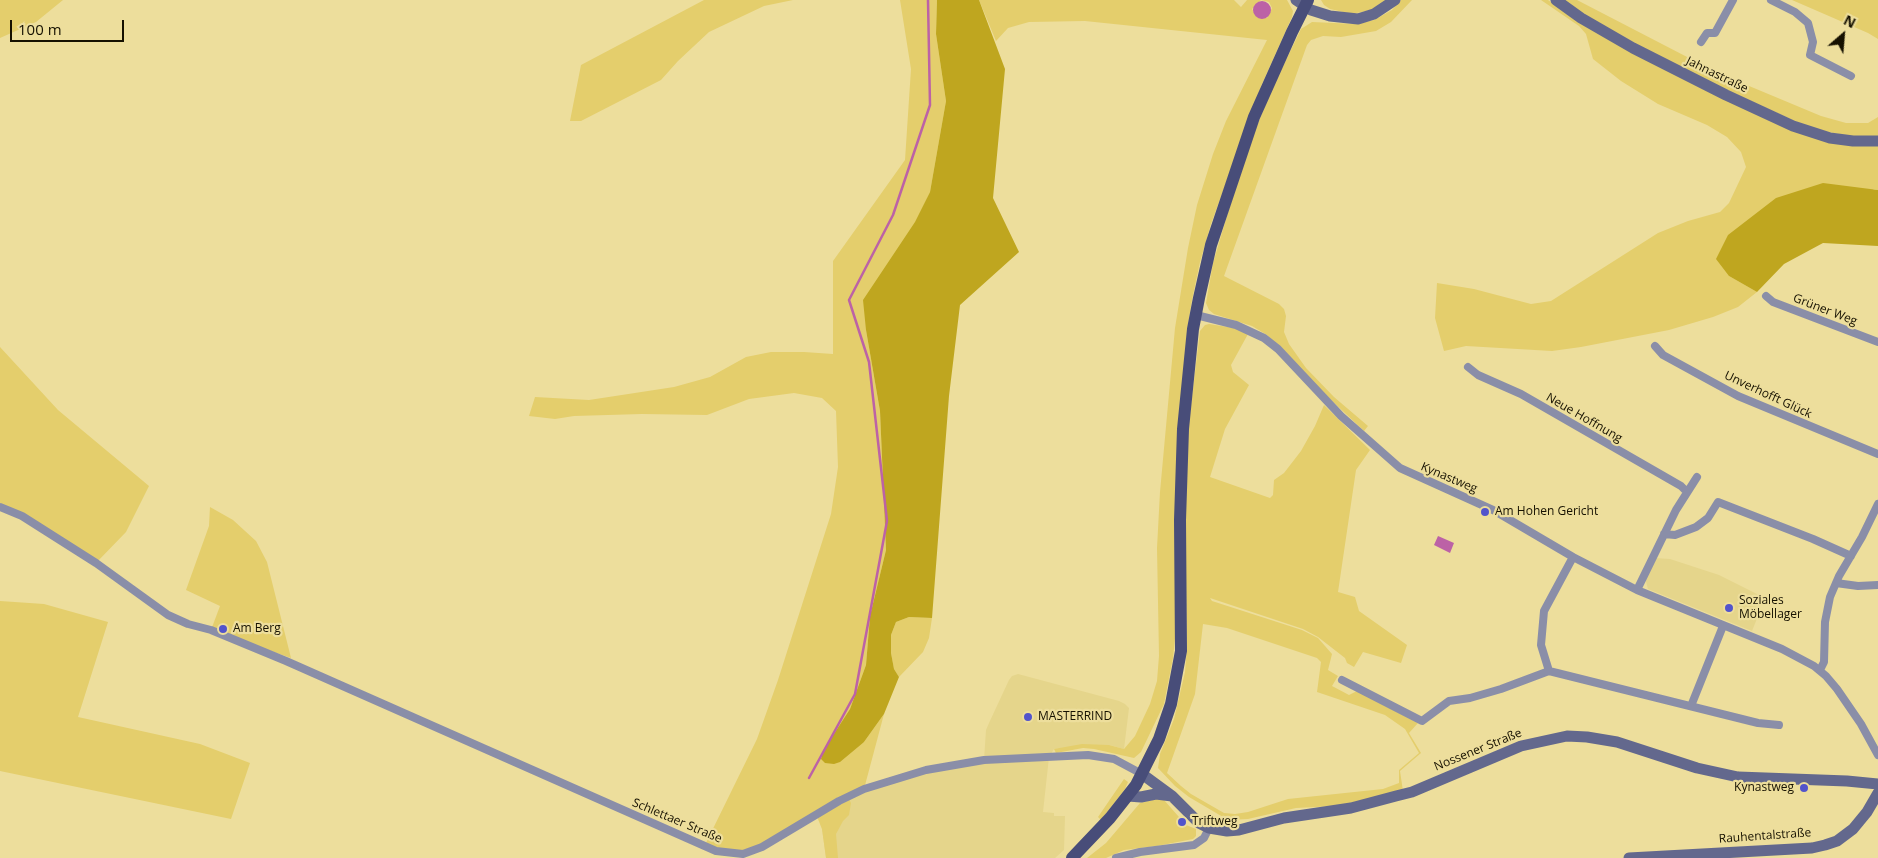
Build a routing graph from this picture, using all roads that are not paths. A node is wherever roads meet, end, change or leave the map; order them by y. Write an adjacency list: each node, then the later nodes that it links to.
1 (1395, 0): 5 (street)
2 (1556, 0): 8 (street, Jahnastraße)
3 (1733, 0): 6 (street)
4 (1771, 0): 7 (street)
5 (1303, 2): 10 (main road)
6 (1701, 42)
7 (1851, 76)
8 (1878, 141)
9 (1766, 296): 11 (street, Grüner Weg)
10 (1196, 315): 21 (street, Kynastweg); 32 (main road)
11 (1878, 342)
12 (1655, 346): 14 (street, Unverhofft Glück)
13 (1468, 367): 16 (street, Neue Hoffnung)
14 (1878, 454)
15 (1697, 477): 16 (street)
16 (1687, 492): 19 (street)
17 (1878, 504): 20 (street)
18 (0, 507): 32 (street, Schlettaer Straße)
19 (1664, 534): 20 (street); 24 (street)
20 (1851, 556): 22 (street)
21 (1573, 557): 24 (street, Kynastweg); 27 (street)
22 (1836, 583): 23 (street); 26 (street)
23 (1878, 585)
24 (1637, 590): 25 (street, Kynastweg)
25 (1722, 626): 26 (street, Kynastweg); 29 (street)
26 (1820, 670): 31 (street, Kynastweg)
27 (1549, 671): 28 (street); 29 (street)
28 (1342, 680)
29 (1691, 706): 30 (street)
30 (1779, 725)
31 (1878, 755)
32 (1142, 774): 35 (main road); 36 (street)
33 (1878, 784): 37 (street, Nossener Straße)
34 (1878, 793): 40 (street, Rauhentalstraße)
35 (1128, 796): 36 (street); 38 (main road)
36 (1172, 796): 37 (street)
37 (1209, 828): 39 (street)
38 (1072, 858)
39 (1116, 858)
40 (1629, 858)

